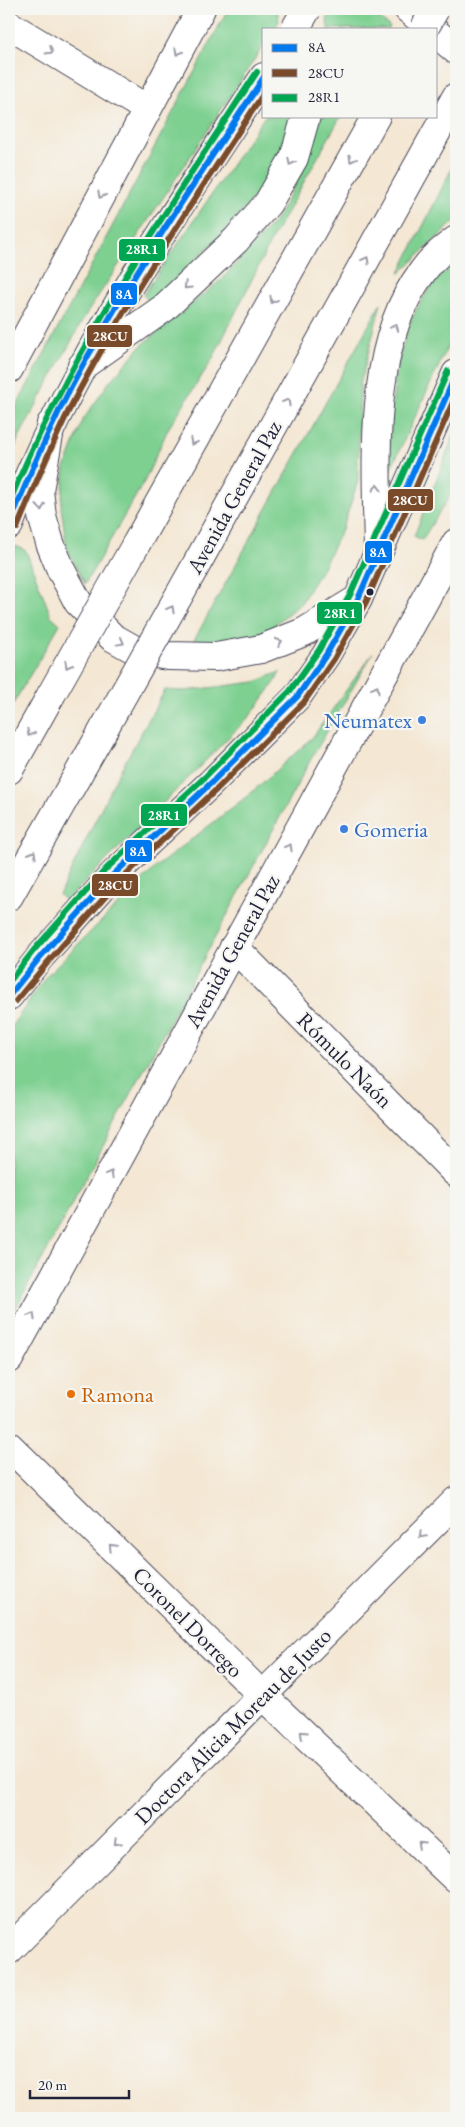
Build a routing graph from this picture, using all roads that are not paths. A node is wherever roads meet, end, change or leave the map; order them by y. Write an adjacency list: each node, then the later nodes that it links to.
1 (201, 9): 14 (main road, one-way to 14)
2 (306, 9): 6 (main road, bridge); 7 (main road)
3 (408, 9): 9 (main road)
4 (435, 9): 8 (main road, bridge)
5 (9, 26): 14 (main road, one-way to 14)
6 (296, 28)
7 (310, 28)
8 (425, 28)
9 (431, 28)
10 (438, 35): 11 (main road)
11 (456, 50)
12 (262, 80): 18 (main road)
13 (456, 97): 27 (main road, Avenida General Paz, one-way to 13, bridge)
14 (147, 109): 19 (main road, one-way to 19)
15 (305, 118): 18 (main road, one-way to 18)
16 (375, 118): 26 (main road, one-way to 26, bridge)
17 (456, 240): 24 (main road, one-way to 17)
18 (82, 366): 21 (main road)
19 (9, 369)
20 (456, 374): 24 (main road)
21 (52, 424): 22 (main road); 25 (main road, one-way to 25)
22 (9, 524)
23 (456, 543): 28 (main road, Avenida General Paz, one-way to 23)
24 (378, 554): 25 (main road)
25 (358, 599): 29 (main road)
26 (9, 770)
27 (9, 896)
28 (234, 947): 30 (main road, Rómulo Naón); 31 (main road, Avenida General Paz, one-way to 28)
29 (9, 996)
30 (456, 1173)
31 (9, 1359)
32 (9, 1446): 34 (main road, Coronel Dorrego, one-way to 32)
33 (456, 1501): 34 (main road, Doctora Alicia Moreau de Justo, one-way to 34)
34 (263, 1696): 35 (main road, Coronel Dorrego, one-way to 34); 36 (main road, Doctora Alicia Moreau de Justo, one-way to 36)
35 (456, 1879)
36 (9, 1950)

